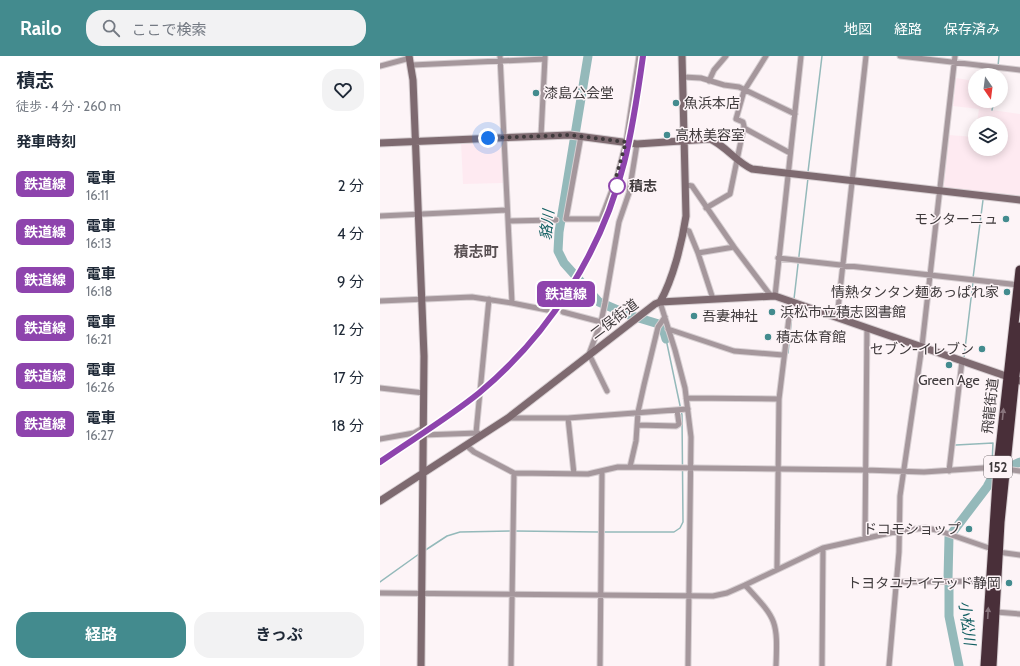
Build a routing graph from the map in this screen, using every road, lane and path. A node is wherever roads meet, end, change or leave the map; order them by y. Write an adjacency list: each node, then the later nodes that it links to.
1 (465, 56): 13 (street)
2 (638, 56): 27 (street)
3 (682, 56): 17 (street, 二俣街道)
4 (726, 56): 18 (street)
5 (766, 56): 19 (street)
6 (801, 56): 20 (street)
7 (866, 56): 33 (street)
8 (900, 56): 14 (street)
9 (955, 56): 14 (street)
10 (500, 58): 11 (street); 13 (street); 24 (street)
11 (545, 58): 22 (street)
12 (410, 60): 13 (street); 15 (street); 26 (street)
13 (470, 62)
14 (954, 62): 16 (street); 35 (street)
15 (380, 66)
16 (1020, 70)
17 (683, 77): 18 (street); 25 (street, 二俣街道)
18 (709, 81): 19 (street)
19 (746, 89): 20 (street); 21 (street)
20 (795, 114): 30 (street)
21 (744, 128): 30 (street); 31 (street)
22 (541, 136): 23 (street); 24 (street)
23 (581, 136): 27 (street); 27 (street)
24 (503, 138): 26 (street); 38 (street)
25 (685, 140): 29 (street); 31 (street); 34 (street, 二俣街道)
26 (414, 141): 28 (street); 39 (street)
27 (626, 142): 29 (street)
28 (380, 143)
29 (637, 144): 63 (street)
30 (790, 153): 32 (street)
31 (736, 159): 32 (street); 37 (street)
32 (788, 173): 33 (street); 46 (street)
33 (852, 181): 35 (street); 47 (street)
34 (686, 185): 37 (street); 43 (street, 二俣街道)
35 (940, 191): 36 (street); 49 (street)
36 (1020, 200)
37 (706, 208): 44 (street)
38 (507, 210): 39 (street); 42 (street)
39 (417, 214): 40 (street); 52 (street)
40 (380, 216)
41 (556, 220): 42 (street)
42 (508, 221): 56 (street)
43 (684, 230): 45 (street); 57 (street, 二俣街道)
44 (734, 247): 45 (street); 51 (street)
45 (698, 253): 54 (street)
46 (778, 258): 47 (street); 51 (street)
47 (842, 265): 49 (street); 61 (street)
48 (1020, 270): 50 (highway, 飛龍街道 / 152)
49 (930, 275): 50 (street); 67 (street)
50 (1019, 285): 71 (highway, 飛龍街道 / 152)
51 (773, 296): 54 (street); 58 (street)
52 (421, 299): 53 (street); 55 (street); 74 (street)
53 (489, 299): 56 (street); 83 (street)
54 (713, 299): 57 (street)
55 (380, 301)
56 (512, 302): 59 (street)
57 (660, 302): 62 (street); 68 (street, 二俣街道)
58 (793, 302): 61 (street); 69 (street)
59 (547, 310)
60 (563, 312): 63 (street)
61 (837, 318): 65 (street)
62 (664, 319): 66 (street); 78 (street)
63 (601, 322): 68 (street)
64 (1020, 327): 71 (highway, 飛龍街道 / 152)
65 (867, 328): 67 (street); 90 (street)
66 (668, 329): 69 (street); 75 (street)
67 (922, 346): 70 (street); 92 (street)
68 (589, 354): 73 (street); 79 (street, 二俣街道)
69 (783, 355): 76 (street)
70 (962, 361): 71 (street); 93 (street)
71 (1014, 380): 89 (highway, 飛龍街道 / 152)
72 (380, 388): 74 (street)
73 (607, 391)
74 (424, 393): 82 (street)
75 (686, 398): 76 (street); 77 (street)
76 (779, 399): 88 (street)
77 (682, 410): 78 (street); 81 (street); 87 (street)
78 (638, 412): 80 (street); 81 (street)
79 (508, 418): 80 (street); 83 (street, 二俣街道)
80 (568, 418): 97 (street)
81 (637, 425): 86 (street)
82 (423, 431): 83 (street); 84 (street); 96 (street)
83 (480, 434): 85 (street, 二俣街道)
84 (380, 439)
85 (467, 446): 95 (street); 96 (street, 二俣街道)
86 (630, 467): 87 (street); 91 (street)
87 (689, 468): 88 (street); 112 (street)
88 (778, 468): 90 (street); 104 (street)
89 (1001, 468): 93 (street); 94 (street); 102 (highway, 飛龍街道 / 152)
90 (865, 470): 92 (street); 100 (street)
91 (602, 471): 97 (street); 111 (street)
92 (903, 471): 93 (street); 99 (street)
93 (949, 471)
94 (1020, 471)
95 (514, 473): 97 (street); 110 (street)
96 (422, 474): 98 (street, 二俣街道); 109 (street)
97 (574, 474)
98 (380, 501)
99 (899, 531): 100 (street); 102 (street); 106 (street)
100 (865, 538): 101 (street)
101 (823, 548): 104 (street); 120 (street)
102 (995, 550): 103 (street); 105 (highway, 飛龍街道 / 152); 113 (highway, 飛龍街道 / 152)
103 (1020, 555)
104 (777, 569): 107 (street)
105 (990, 581): 106 (street); 122 (highway, 飛龍街道 / 152, one-way to 105)
106 (897, 582): 121 (street)
107 (745, 585): 112 (street); 119 (street)
108 (380, 593): 109 (street)
109 (422, 593): 110 (street); 115 (street)
110 (512, 593): 111 (street); 116 (street)
111 (600, 595): 112 (street); 117 (street)
112 (688, 595): 118 (street)
113 (996, 612): 114 (street); 123 (highway, 飛龍街道 / 152)
114 (1020, 614)
115 (421, 666)
116 (511, 666)
117 (600, 666)
118 (688, 666)
119 (776, 666)
120 (822, 666)
121 (889, 666)
122 (986, 666)
123 (992, 666)

